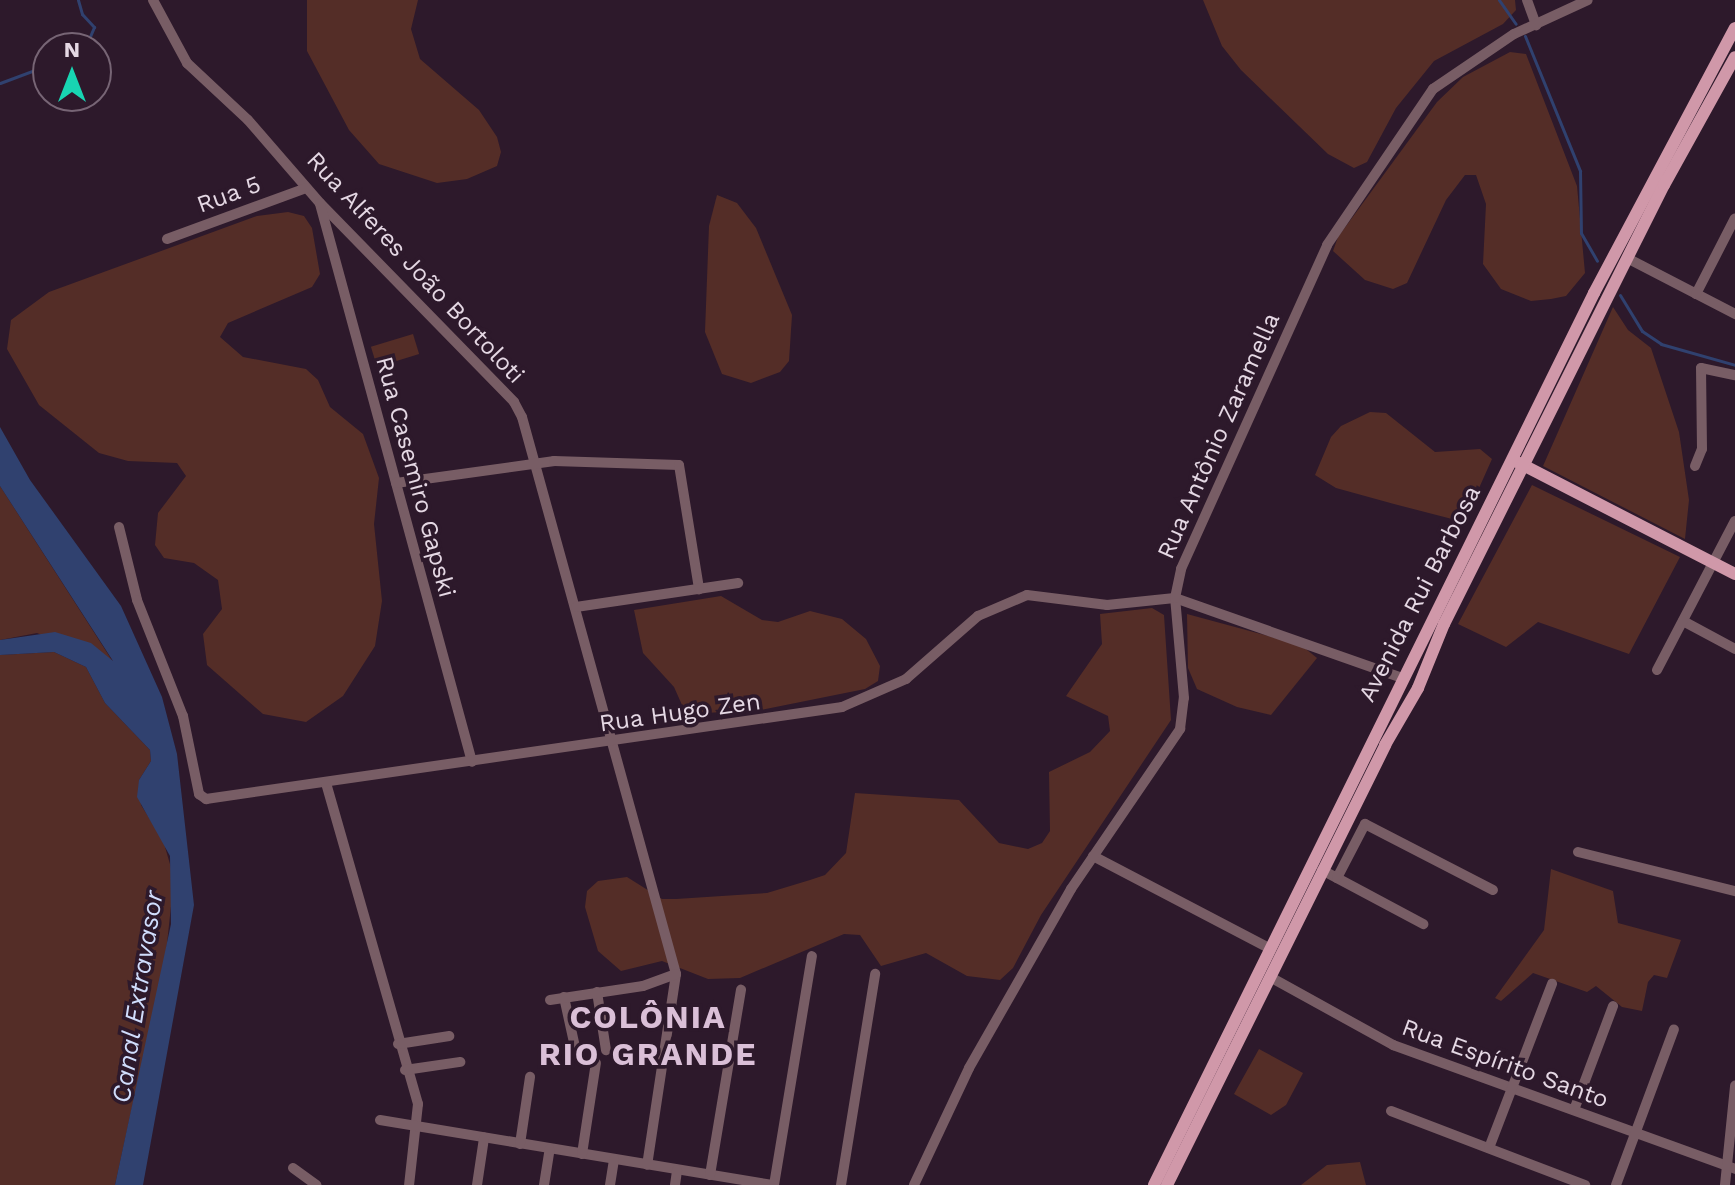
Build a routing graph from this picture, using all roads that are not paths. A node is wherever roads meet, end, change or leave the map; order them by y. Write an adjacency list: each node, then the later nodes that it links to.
1 (153, 0): 7 (street, Rua Alferes João Bortoloti)
2 (1527, 0): 4 (street)
3 (1588, 0): 4 (street, Rua Antônio Zaramella)
4 (1536, 25): 26 (street, Rua Antônio Zaramella)
5 (1735, 28): 13 (main road, Avenida Rui Barbosa)
6 (1735, 57): 11 (main road, Avenida Rui Barbosa)
7 (306, 188): 8 (street, Rua Alferes João Bortoloti); 10 (street, Rua 5)
8 (320, 203): 17 (street, Rua Alferes João Bortoloti); 19 (street, Rua Casemiro Gapski)
9 (1735, 218): 12 (street)
10 (167, 239)
11 (1627, 258): 12 (street); 13 (main road, Avenida Rui Barbosa)
12 (1696, 294): 14 (street)
13 (1600, 296): 16 (main road, Avenida Rui Barbosa)
14 (1735, 314)
15 (1735, 375): 18 (street)
16 (1518, 462): 22 (main road); 31 (main road, Avenida Rui Barbosa); 32 (main road, Avenida Rui Barbosa)
17 (535, 463): 19 (street); 25 (street); 27 (street, Rua Alferes João Bortoloti)
18 (1695, 466)
19 (396, 483): 34 (street, Rua Casemiro Gapski)
20 (1735, 521): 22 (street)
21 (119, 527): 35 (street, Rua Hugo Zen)
22 (1713, 563): 23 (main road); 28 (street)
23 (1735, 574)
24 (738, 583): 25 (street)
25 (699, 589): 27 (street)
26 (1175, 598): 31 (street, Rua Hugo Zen); 33 (street, Rua Hugo Zen); 37 (street, Rua Antônio Zaramella)
27 (576, 607): 33 (street, Rua Alferes João Bortoloti)
28 (1683, 621): 29 (street); 30 (street)
29 (1735, 649)
30 (1657, 670)
31 (1403, 676): 32 (main road); 43 (main road, Avenida Rui Barbosa)
32 (1420, 685): 38 (main road, Avenida Rui Barbosa)
33 (615, 742): 34 (street, Rua Hugo Zen); 45 (street, Rua Alferes João Bortoloti)
34 (472, 762): 35 (street, Rua Hugo Zen)
35 (326, 783): 56 (street)
36 (1578, 852): 41 (street)
37 (1093, 856): 43 (street); 90 (street, Rua Antônio Zaramella)
38 (1322, 870): 39 (street); 47 (main road, Avenida Rui Barbosa)
39 (1337, 878): 40 (street); 42 (street)
40 (1493, 890)
41 (1735, 891)
42 (1423, 924)
43 (1269, 948): 91 (main road, Avenida Rui Barbosa)
44 (812, 956): 88 (street)
45 (676, 974): 50 (street); 76 (street)
46 (875, 974): 89 (street)
47 (1270, 977): 63 (street, Rua Espírito Santo); 92 (main road, Avenida Rui Barbosa)
48 (1552, 984): 63 (street)
49 (741, 990): 80 (street)
50 (597, 992): 51 (street); 57 (street)
51 (564, 997): 52 (street); 58 (street)
52 (550, 1000)
53 (1613, 1006): 65 (street)
54 (1674, 1029): 69 (street)
55 (449, 1036): 56 (street)
56 (398, 1044): 61 (street)
57 (606, 1050)
58 (577, 1056)
59 (460, 1062): 61 (street)
60 (596, 1063): 74 (street)
61 (405, 1070): 68 (street)
62 (530, 1077): 71 (street)
63 (1513, 1086): 65 (street, Rua Espírito Santo); 72 (street)
64 (1735, 1086): 78 (street)
65 (1574, 1110): 69 (street, Rua Espírito Santo)
66 (1391, 1111): 72 (street)
67 (380, 1120): 68 (street)
68 (417, 1127): 70 (street); 83 (street)
69 (1636, 1133): 78 (street, Rua Espírito Santo); 94 (street)
70 (484, 1138): 71 (street); 84 (street)
71 (520, 1144): 73 (street)
72 (1489, 1148): 93 (street)
73 (550, 1149): 74 (street); 85 (street)
74 (582, 1154): 75 (street)
75 (614, 1159): 76 (street); 86 (street)
76 (647, 1165): 79 (street)
77 (293, 1168): 82 (street)
78 (1731, 1168): 95 (street)
79 (677, 1170): 80 (street); 87 (street)
80 (710, 1175): 81 (street)
81 (742, 1183): 88 (street)
82 (316, 1185)
83 (409, 1185)
84 (477, 1185)
85 (544, 1185)
86 (610, 1185)
87 (675, 1185)
88 (772, 1185)
89 (841, 1185)
90 (914, 1185)
91 (1154, 1185)
92 (1167, 1185)
93 (1585, 1185)
94 (1616, 1185)
95 (1725, 1185)

